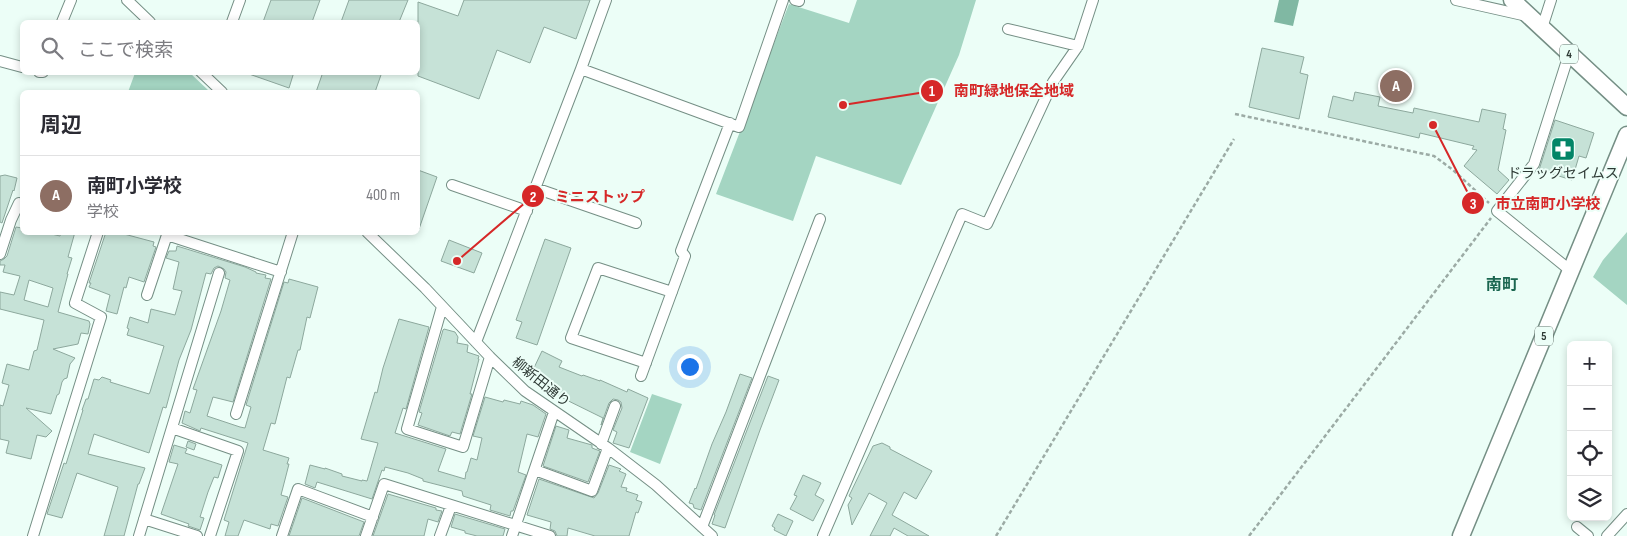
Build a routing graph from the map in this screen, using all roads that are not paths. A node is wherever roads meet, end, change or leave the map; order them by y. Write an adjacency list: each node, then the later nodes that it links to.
1 (71, 0): 13 (street)
2 (127, 0): 14 (street)
3 (240, 0): 15 (street)
4 (606, 0): 22 (street)
5 (783, 0): 26 (street)
6 (795, 0): 7 (street)
7 (799, 0)
8 (1093, 0): 18 (street)
9 (1456, 0): 12 (street)
10 (1512, 0): 12 (main road, 4)
11 (1551, 0): 16 (street)
12 (1530, 16): 16 (main road, 4)
13 (63, 20)
14 (148, 20)
15 (233, 20)
16 (1542, 28): 19 (main road, 4)
17 (1008, 29): 18 (street)
18 (1078, 46): 75 (street)
19 (1569, 54): 25 (main road, 4); 42 (street)
20 (0, 61): 21 (street)
21 (20, 67)
22 (581, 69): 26 (street); 29 (street)
23 (212, 77): 24 (street)
24 (221, 90)
25 (1627, 106)
26 (730, 123): 45 (street)
27 (1627, 135): 42 (main road, 5)
28 (452, 185): 31 (street)
29 (535, 188): 31 (street); 35 (street)
30 (20, 203): 34 (street)
31 (526, 211): 48 (street)
32 (0, 216): 34 (street)
33 (820, 219): 63 (street)
34 (11, 220): 41 (street)
35 (636, 223)
36 (97, 235): 65 (street)
37 (166, 235): 46 (street)
38 (169, 235): 43 (street)
39 (292, 235): 43 (street)
40 (370, 235): 47 (street, 柳新田通り)
41 (0, 254)
42 (1571, 271): 76 (main road, 5)
43 (281, 272): 54 (street)
44 (220, 273): 55 (street)
45 (672, 292): 50 (street); 50 (street)
46 (148, 295)
47 (442, 307): 48 (street, 柳新田通り); 49 (street)
48 (476, 342): 49 (street, 柳新田通り)
49 (490, 357): 53 (street, 柳新田通り)
50 (646, 363): 51 (street)
51 (641, 376)
52 (615, 406): 56 (street)
53 (554, 412): 56 (street, 柳新田通り); 57 (street)
54 (236, 414)
55 (172, 428): 61 (street); 68 (street)
56 (604, 446): 57 (street); 63 (street, 柳新田通り)
57 (535, 470): 62 (street)
58 (451, 506): 60 (street); 62 (street); 71 (street)
59 (1627, 514): 78 (street)
60 (373, 517): 69 (street); 70 (street)
61 (144, 519): 66 (street); 67 (street)
62 (516, 525): 72 (street); 73 (street)
63 (702, 527): 74 (street, 柳新田通り)
64 (1577, 527): 77 (street)
65 (33, 536)
66 (139, 536)
67 (197, 536)
68 (210, 536)
69 (282, 536)
70 (366, 536)
71 (440, 536)
72 (512, 536)
73 (550, 536)
74 (712, 536)
75 (823, 536)
76 (1461, 536)
77 (1588, 536)
78 (1607, 536)

